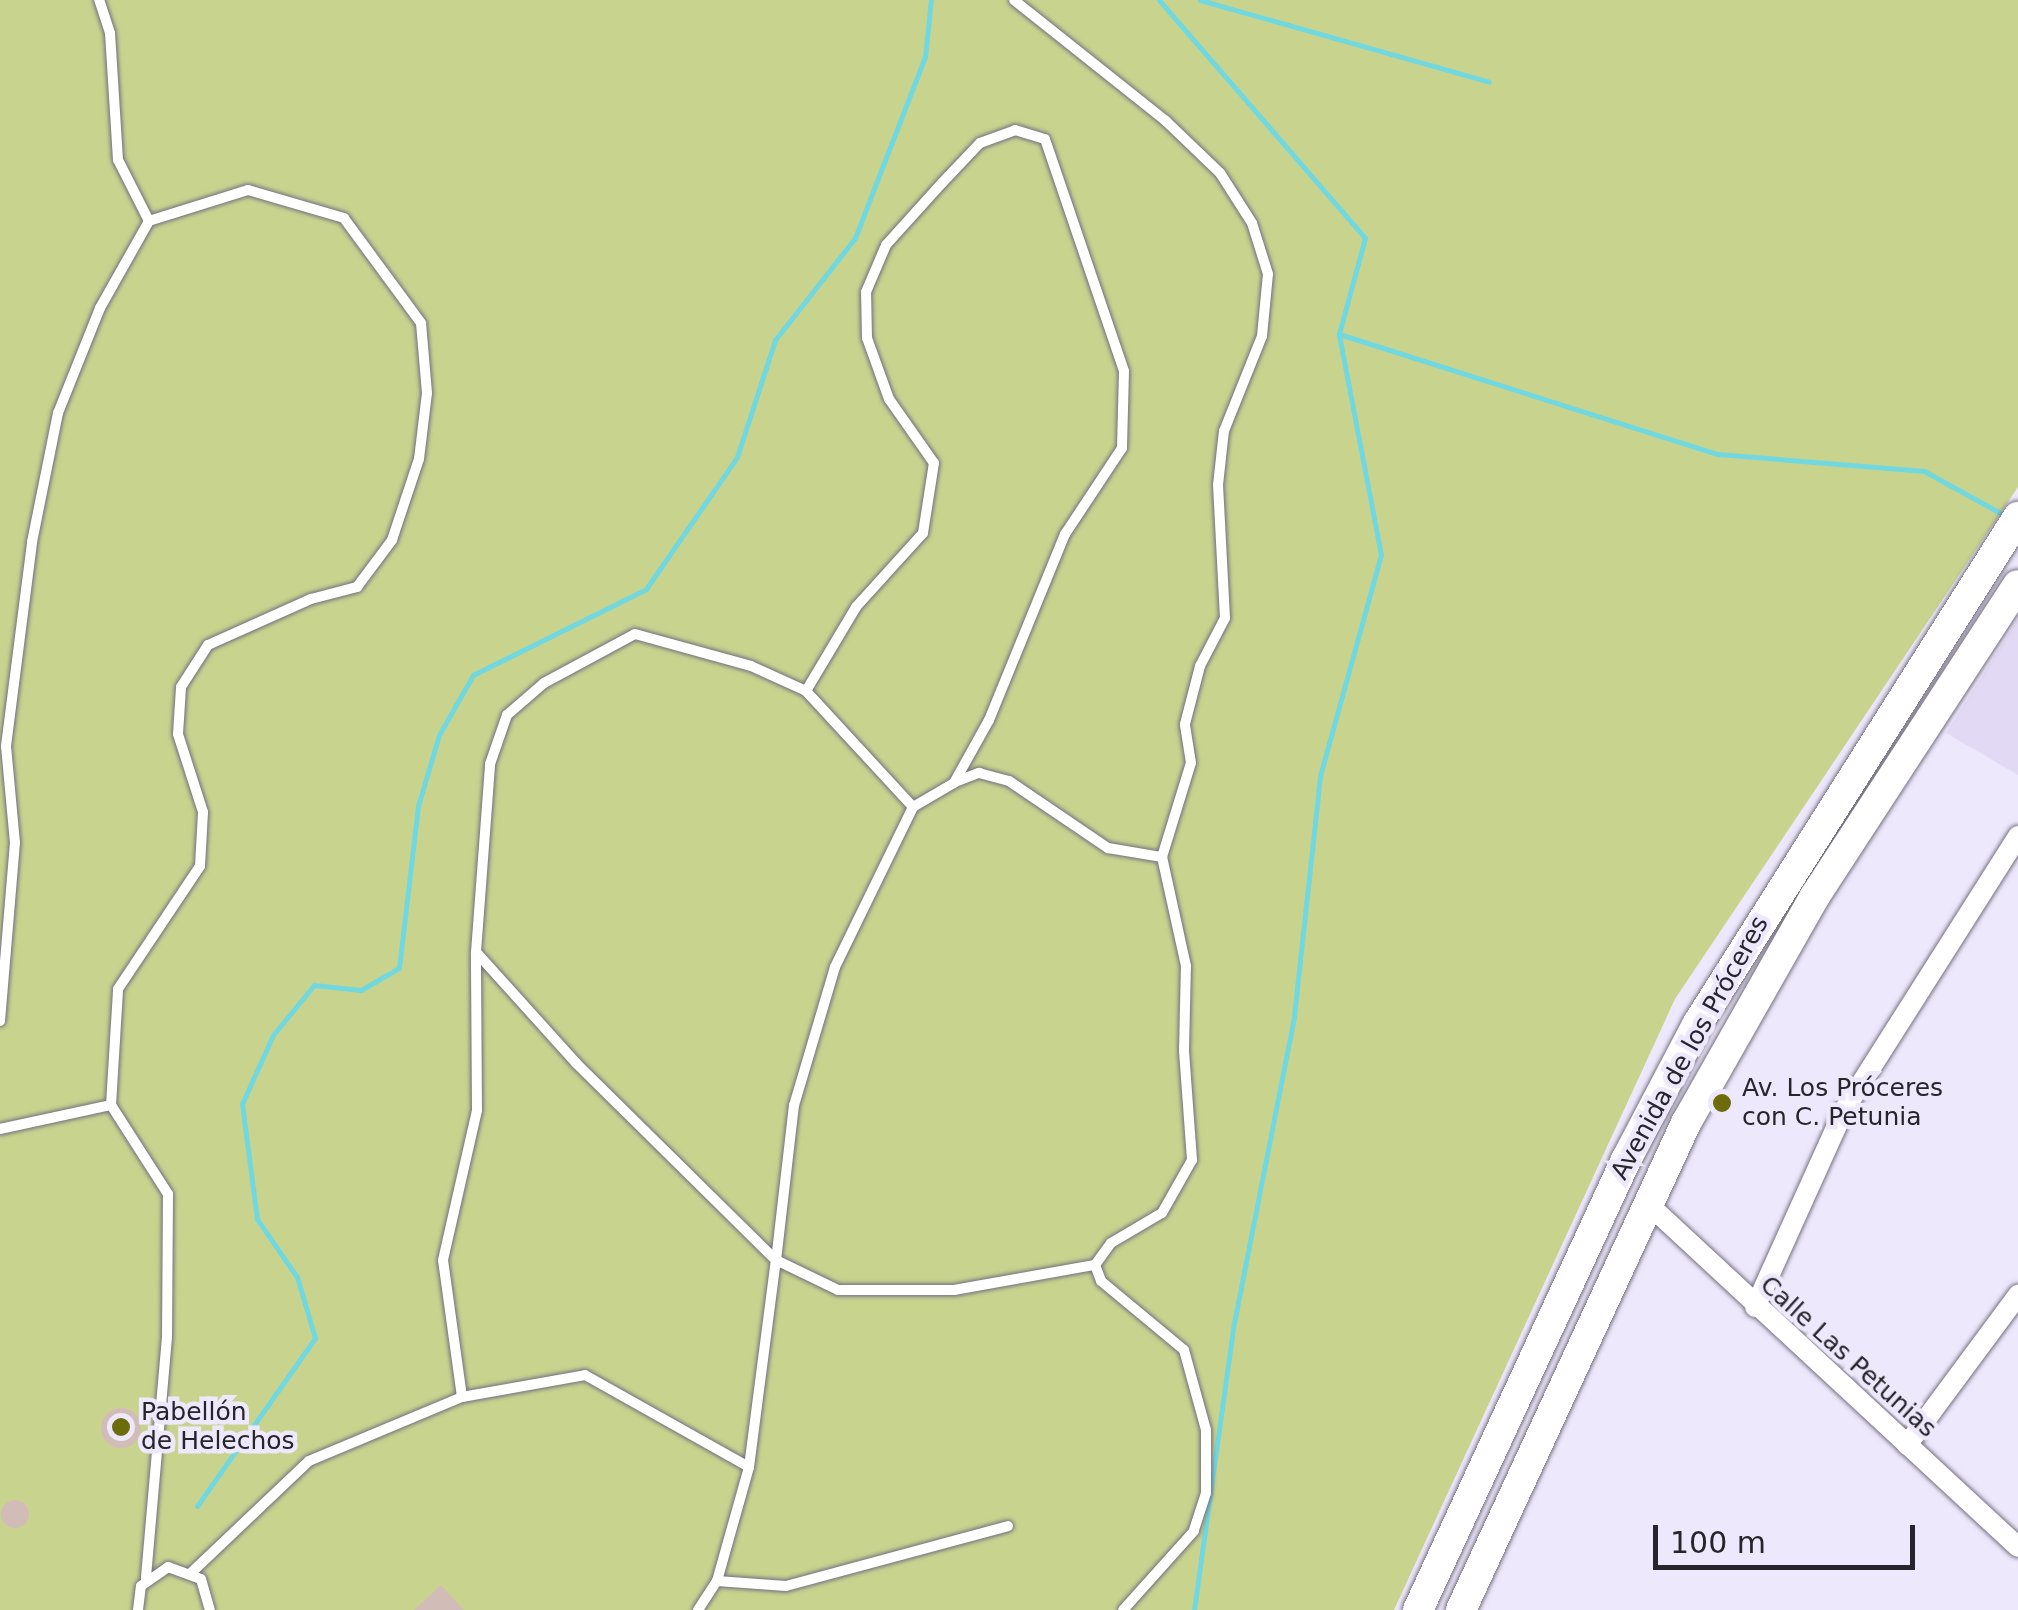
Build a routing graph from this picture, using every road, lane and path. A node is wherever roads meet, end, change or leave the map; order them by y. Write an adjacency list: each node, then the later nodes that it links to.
1 (99, 0): 3 (lane)
2 (1014, 0): 10 (lane)
3 (149, 220): 12 (lane); 13 (lane)
4 (2018, 517): 32 (main road, Avenida de los Próceres)
5 (2014, 592): 15 (main road, Avenida de los Próceres)
6 (806, 691): 7 (lane); 8 (lane); 11 (lane)
7 (954, 783): 8 (lane); 10 (lane)
8 (913, 807): 16 (lane)
9 (2018, 836): 19 (street)
10 (1162, 857): 17 (lane)
11 (476, 952): 16 (lane); 20 (lane)
12 (0, 1022)
13 (111, 1105): 14 (lane); 26 (lane)
14 (0, 1130)
15 (1646, 1202): 19 (street, Calle Las Petunias); 33 (main road, Avenida de los Próceres)
16 (776, 1260): 17 (lane); 22 (lane)
17 (1096, 1265): 31 (lane)
18 (2018, 1295): 21 (street)
19 (1755, 1307): 21 (street, Calle Las Petunias)
20 (462, 1397): 22 (lane); 25 (lane)
21 (1907, 1445): 24 (street, Calle Las Petunias)
22 (749, 1467): 27 (lane)
23 (1008, 1526): 27 (lane)
24 (2018, 1547)
25 (192, 1572): 26 (lane); 29 (lane)
26 (146, 1579): 28 (lane)
27 (717, 1581): 30 (lane)
28 (134, 1608)
29 (210, 1610)
30 (698, 1610)
31 (1123, 1610)
32 (1418, 1610)
33 (1461, 1610)

